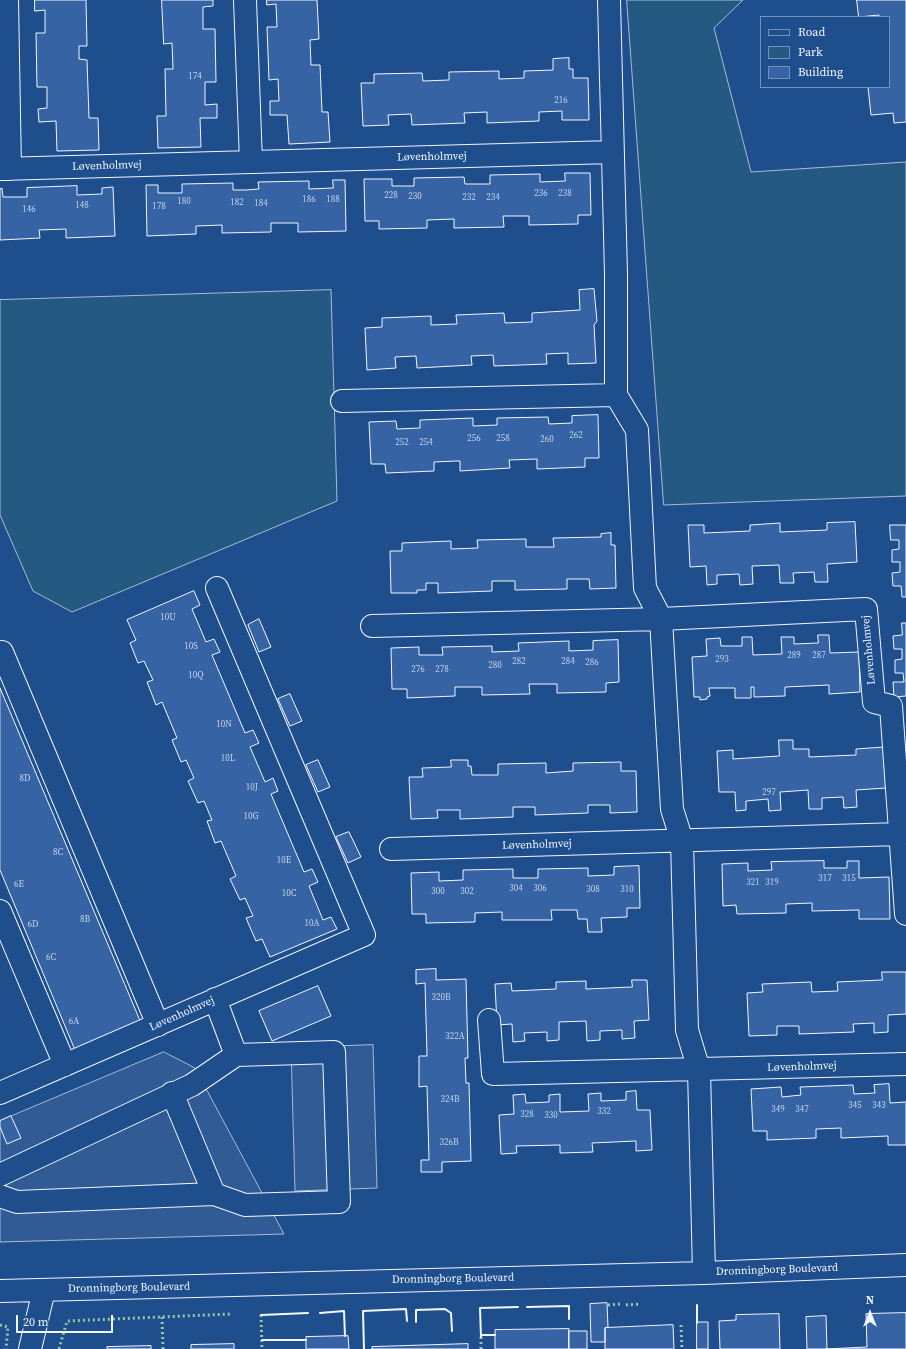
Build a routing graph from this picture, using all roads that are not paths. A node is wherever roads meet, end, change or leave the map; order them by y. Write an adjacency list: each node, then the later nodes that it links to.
1 (7, 0): 6 (street, Løvenholmvej)
2 (245, 0): 5 (street)
3 (609, 0): 4 (street)
4 (612, 152): 5 (street, Løvenholmvej); 7 (street)
5 (251, 162): 6 (street, Løvenholmvej)
6 (5, 169)
7 (616, 395): 8 (street); 10 (street)
8 (342, 401)
9 (217, 588): 18 (street, Løvenholmvej)
10 (661, 619): 11 (street, Løvenholmvej); 13 (street, Løvenholmvej); 14 (street)
11 (372, 626)
12 (2, 652): 20 (street)
13 (900, 834): 14 (street, Løvenholmvej); 17 (street, Løvenholmvej)
14 (682, 841): 15 (street, Løvenholmvej); 24 (street)
15 (391, 849)
16 (0, 911): 23 (street)
17 (906, 914)
18 (215, 999): 20 (street, Løvenholmvej); 21 (street)
19 (489, 1020): 24 (street, Løvenholmvej)
20 (158, 1024): 23 (street, Løvenholmvej)
21 (236, 1055): 26 (street); 28 (street)
22 (906, 1064): 24 (street, Løvenholmvej)
23 (65, 1065): 25 (street, Løvenholmvej)
24 (699, 1070): 31 (street)
25 (0, 1093)
26 (172, 1093): 27 (street); 28 (street)
27 (0, 1175)
28 (214, 1194): 29 (street)
29 (0, 1196)
30 (906, 1265): 31 (street, Dronningborg Boulevard)
31 (704, 1273): 33 (street, Dronningborg Boulevard)
32 (0, 1290): 33 (street, Dronningborg Boulevard)
33 (44, 1290): 34 (street)
34 (30, 1349)

